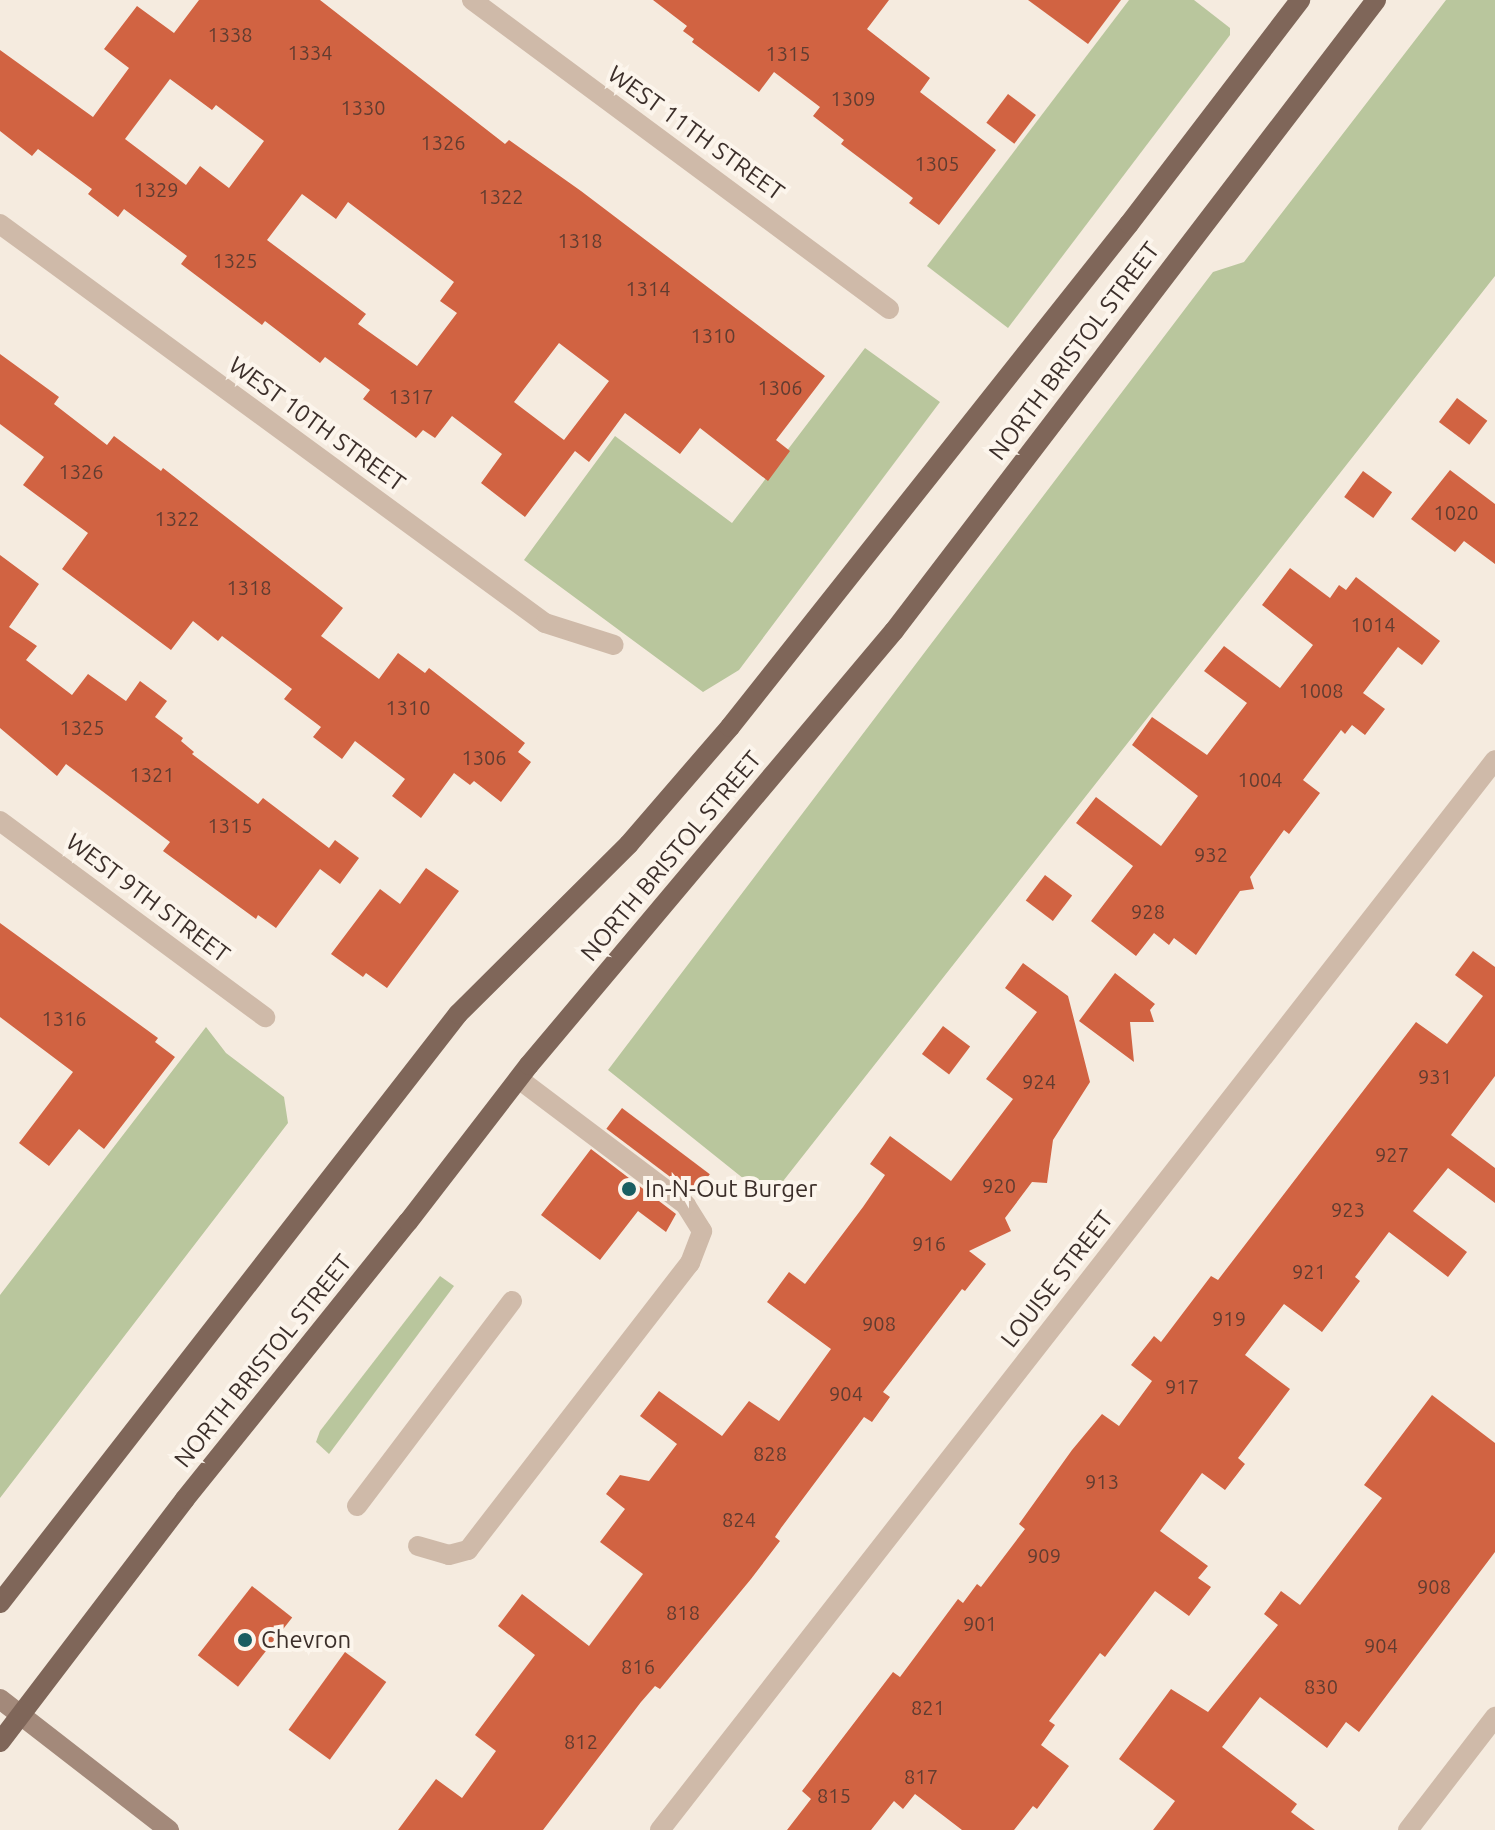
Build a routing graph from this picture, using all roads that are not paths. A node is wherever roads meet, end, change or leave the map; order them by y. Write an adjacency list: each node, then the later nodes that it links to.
1 (472, 0): 5 (street, WEST 11TH STREET)
2 (1300, 0): 14 (main road, NORTH BRISTOL STREET)
3 (1376, 0): 10 (main road, NORTH BRISTOL STREET)
4 (0, 224): 6 (street, WEST 10TH STREET)
5 (889, 309)
6 (614, 645)
7 (1495, 760): 20 (street, LOUISE STREET)
8 (0, 821): 9 (street, WEST 9TH STREET)
9 (265, 1017)
10 (519, 1079): 13 (street); 16 (main road, NORTH BRISTOL STREET)
11 (512, 1301): 12 (street)
12 (357, 1506)
13 (418, 1546)
14 (0, 1603)
15 (0, 1699): 16 (main road)
16 (20, 1716): 18 (main road, NORTH BRISTOL STREET); 19 (main road)
17 (1495, 1717): 21 (street)
18 (0, 1742)
19 (169, 1830)
20 (660, 1830)
21 (1408, 1830)

